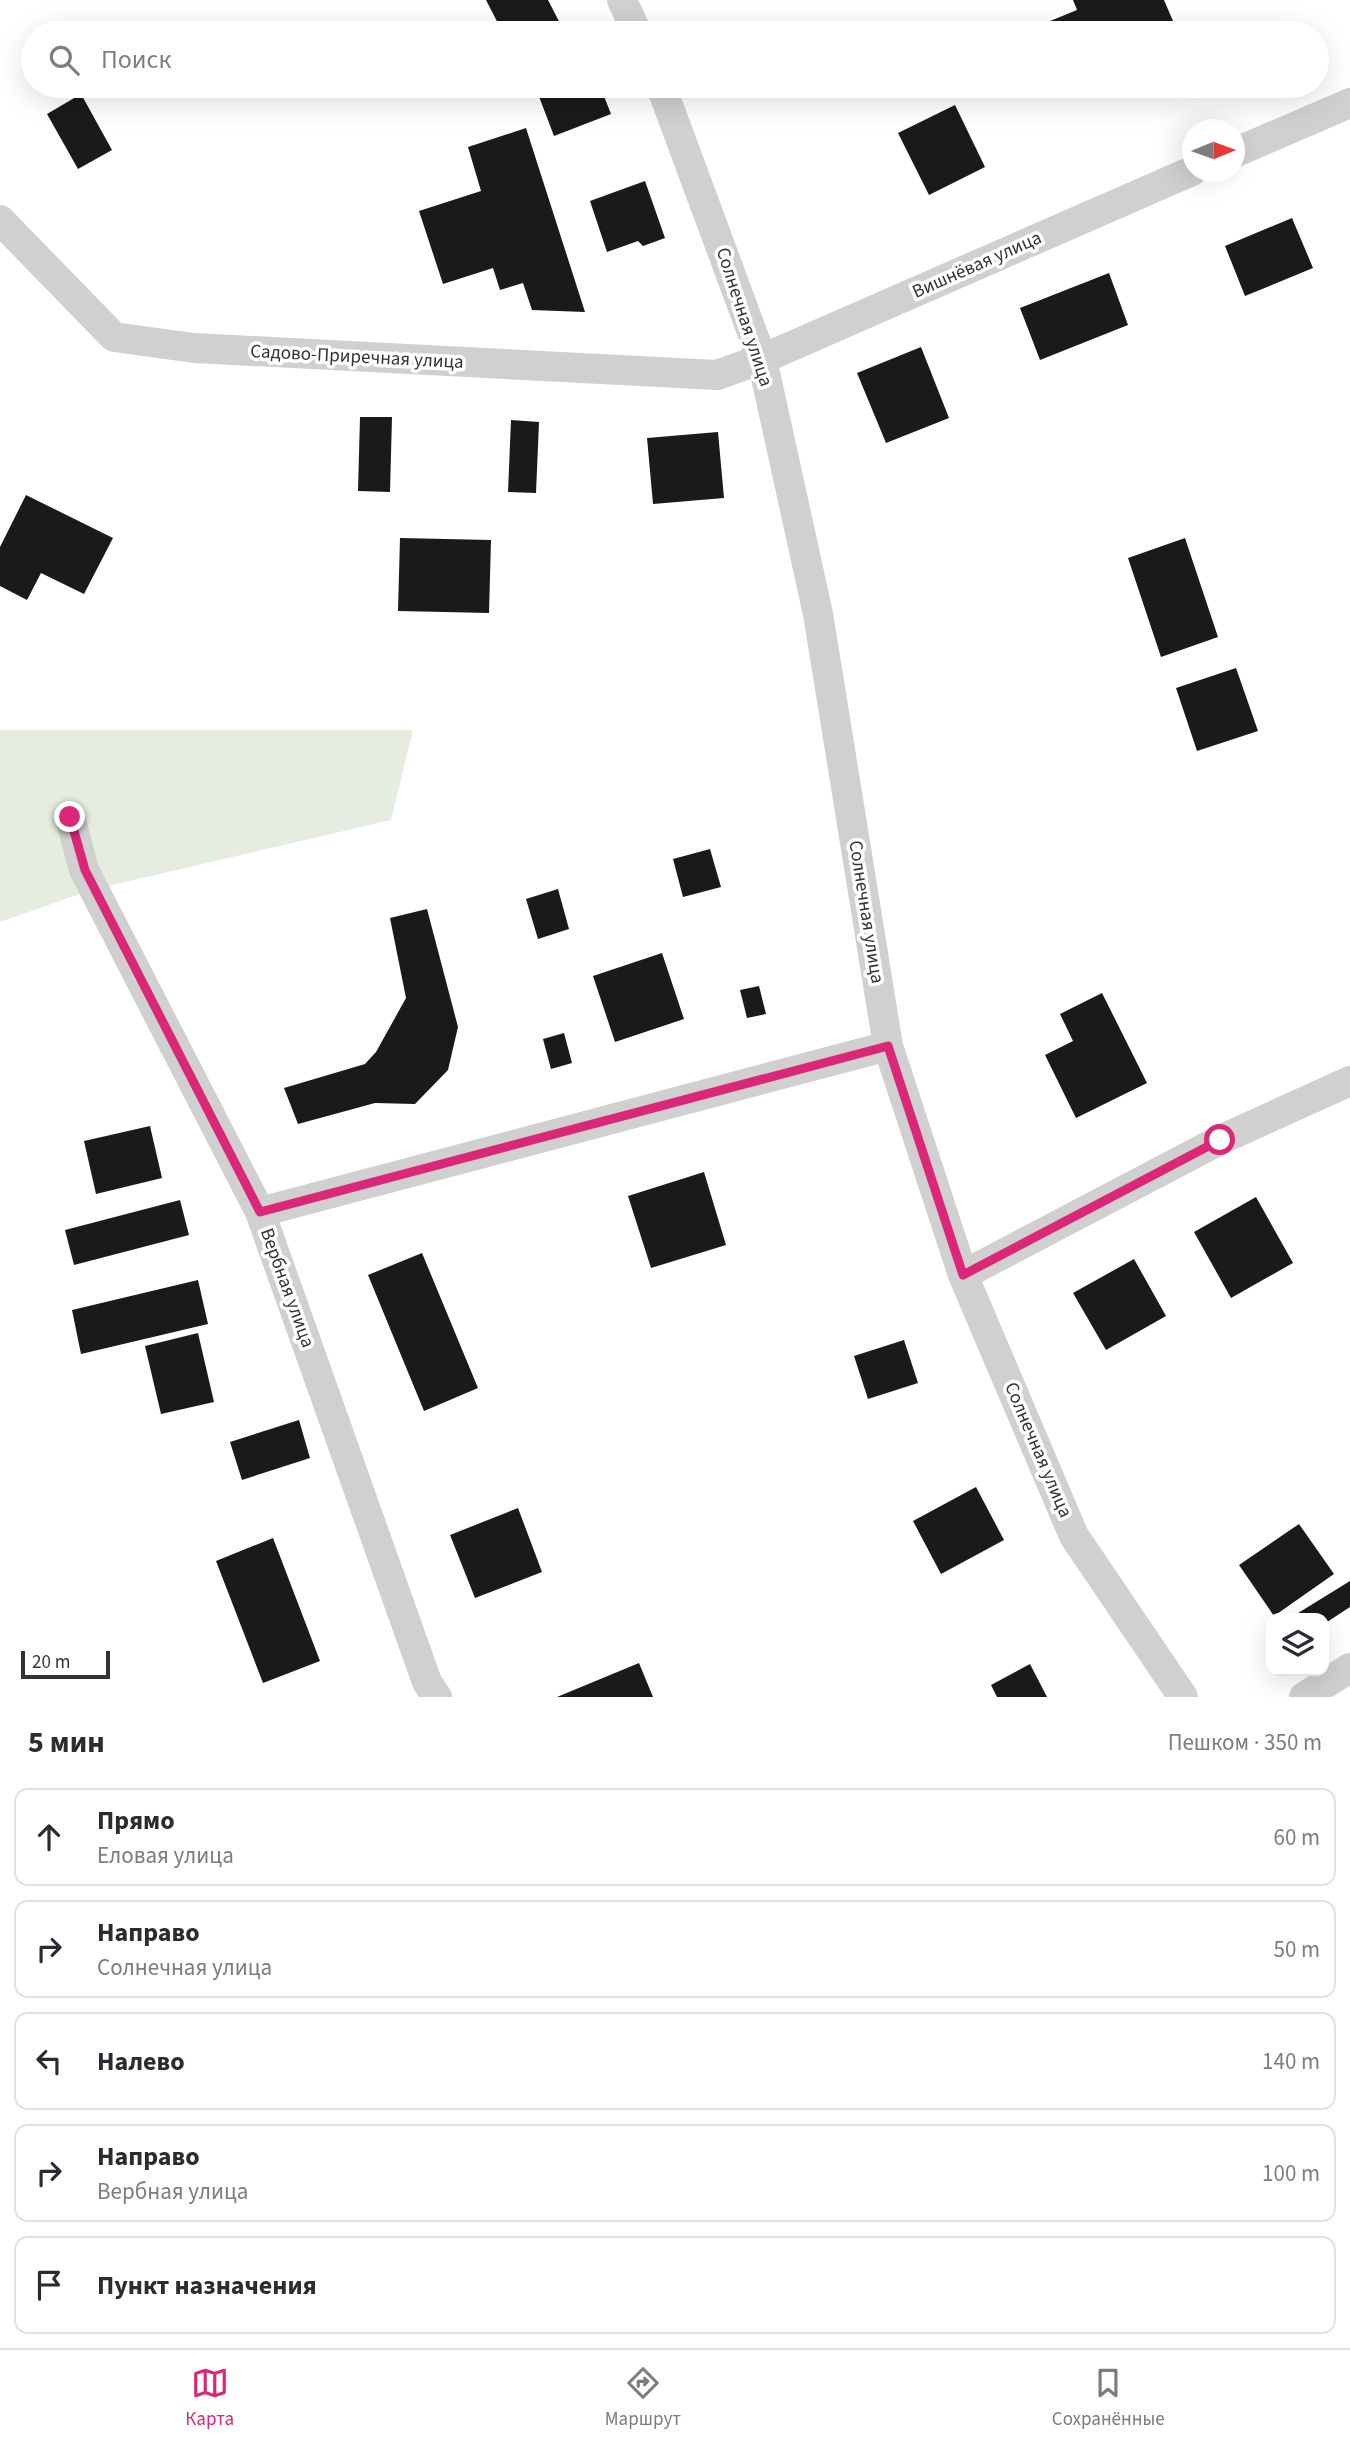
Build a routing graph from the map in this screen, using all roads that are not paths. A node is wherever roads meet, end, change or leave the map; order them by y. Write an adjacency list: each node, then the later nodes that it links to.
1 (622, 0): 2 (lane)
2 (632, 21)
3 (665, 98): 8 (lane, Солнечная улица)
4 (1350, 103): 5 (lane)
5 (1245, 148)
6 (1182, 176): 8 (lane, Вишнёвая улица)
7 (0, 220): 8 (lane, Садово-Приречная улица)
8 (762, 359): 10 (lane, Солнечная улица)
9 (70, 817): 12 (lane, Вербная улица)
10 (888, 1046): 12 (lane); 13 (lane, Солнечная улица)
11 (1350, 1081): 13 (lane)
12 (260, 1212): 15 (lane, Вербная улица)
13 (963, 1275): 16 (lane, Солнечная улица)
14 (1350, 1668): 17 (lane)
15 (437, 1697)
16 (1183, 1697)
17 (1304, 1697)

